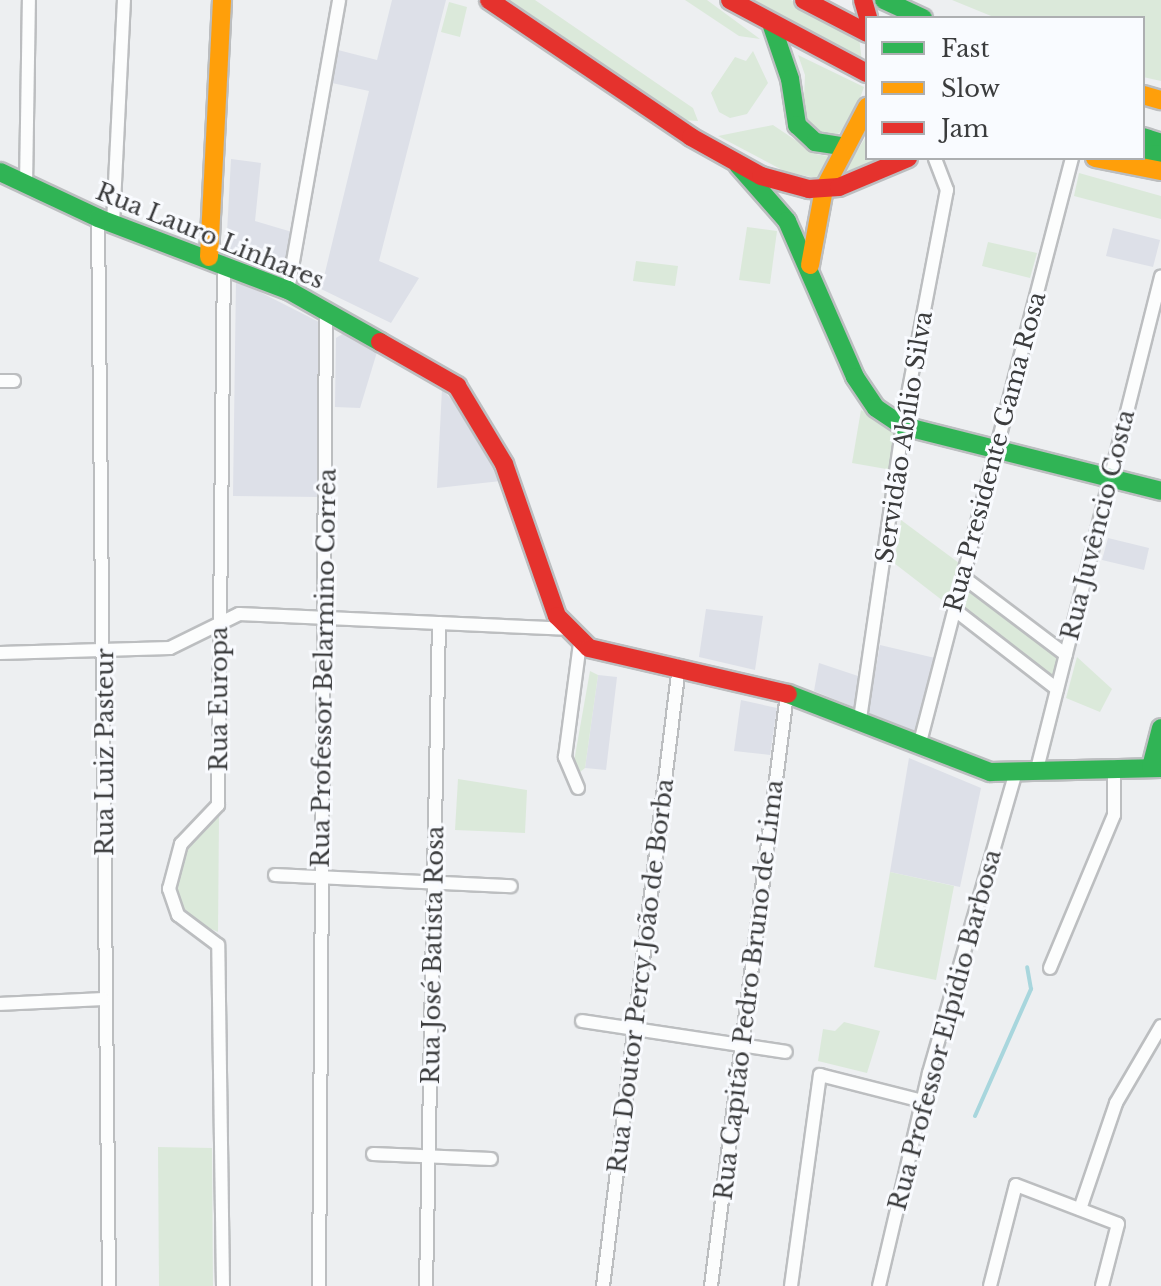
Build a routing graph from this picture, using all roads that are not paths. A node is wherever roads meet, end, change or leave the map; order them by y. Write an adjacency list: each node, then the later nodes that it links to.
1 (29, 0): 22 (street)
2 (124, 0): 24 (street, Rua Luiz Pasteur)
3 (222, 0): 25 (main road)
4 (339, 0): 28 (street)
5 (489, 0): 19 (main road)
6 (730, 0): 10 (main road)
7 (804, 0): 11 (main road)
8 (884, 0): 9 (main road)
9 (919, 16)
10 (772, 26): 12 (main road); 14 (main road)
11 (865, 32)
12 (865, 72)
13 (863, 123): 14 (main road)
14 (845, 147): 23 (main road)
15 (904, 160): 23 (main road)
16 (936, 160): 32 (street, Servidão Abílio Silva)
17 (1071, 160): 33 (street, Rua Presidente Gama Rosa)
18 (1105, 160): 20 (main road)
19 (738, 165): 23 (main road); 26 (main road)
20 (1161, 171)
21 (0, 172): 22 (main road, Rua Lauro Linhares)
22 (26, 186): 24 (main road, Rua Lauro Linhares)
23 (824, 189): 26 (main road)
24 (105, 221): 25 (main road, Rua Lauro Linhares); 44 (street, Rua Luiz Pasteur)
25 (217, 260): 28 (main road, Rua Lauro Linhares); 39 (street, Rua Europa)
26 (810, 265): 32 (main road)
27 (1161, 277): 34 (street, Rua Juvêncio Costa)
28 (288, 290): 29 (main road, Rua Lauro Linhares)
29 (326, 309): 38 (street, Rua Professor Belarmino Corrêa); 41 (main road, Rua Lauro Linhares)
30 (0, 381): 31 (street)
31 (14, 381)
32 (903, 426): 33 (main road); 49 (street, Servidão Abílio Silva)
33 (996, 449): 34 (main road); 36 (street, Rua Presidente Gama Rosa)
34 (1110, 478): 35 (main road); 45 (street, Rua Juvêncio Costa)
35 (1161, 491)
36 (963, 577): 37 (street, Rua Presidente Gama Rosa); 45 (street)
37 (955, 610): 47 (street); 51 (street, Rua Presidente Gama Rosa)
38 (325, 618): 39 (street); 40 (street); 58 (street, Rua Professor Belarmino Corrêa)
39 (219, 622): 44 (street); 75 (street, Rua Europa)
40 (439, 623): 41 (street); 59 (street, Rua José Batista Rosa)
41 (566, 629): 42 (main road, Rua Lauro Linhares)
42 (580, 643): 46 (main road, Rua Lauro Linhares); 56 (street)
43 (0, 653): 44 (street)
44 (106, 654): 62 (street, Rua Luiz Pasteur)
45 (1066, 655): 47 (street, Rua Juvêncio Costa)
46 (679, 666): 48 (main road, Rua Lauro Linhares); 66 (street, Rua Doutor Percy João de Borba)
47 (1057, 689): 54 (street, Rua Juvêncio Costa)
48 (787, 694): 49 (main road, Rua Lauro Linhares); 67 (street, Rua Capitão Pedro Bruno de Lima)
49 (860, 719): 51 (main road, Rua Lauro Linhares)
50 (1161, 728): 53 (main road)
51 (919, 746): 55 (main road, Rua Lauro Linhares)
52 (1114, 766): 53 (main road, Rua Lauro Linhares); 54 (main road, Rua Lauro Linhares); 61 (street)
53 (1156, 768)
54 (1036, 773): 55 (main road, Rua Lauro Linhares)
55 (1015, 775): 69 (street, Rua Professor Elpídio Barbosa)
56 (578, 788)
57 (275, 875): 58 (street)
58 (322, 877): 59 (street); 76 (street, Rua Professor Belarmino Corrêa)
59 (436, 882): 60 (street); 71 (street, Rua José Batista Rosa)
60 (511, 886)
61 (1050, 968)
62 (103, 999): 63 (street); 74 (street, Rua Luiz Pasteur)
63 (0, 1004)
64 (582, 1021): 66 (street)
65 (1161, 1026): 73 (street)
66 (634, 1029): 67 (street); 78 (street, Rua Doutor Percy João de Borba)
67 (742, 1045): 68 (street); 79 (street, Rua Capitão Pedro Bruno de Lima)
68 (786, 1052)
69 (922, 1101): 80 (street); 81 (street, Rua Professor Elpídio Barbosa)
70 (373, 1154): 71 (street)
71 (429, 1156): 72 (street); 77 (street, Rua José Batista Rosa)
72 (491, 1159)
73 (1080, 1209): 82 (street); 83 (street)
74 (109, 1286)
75 (223, 1286)
76 (319, 1286)
77 (426, 1286)
78 (603, 1286)
79 (711, 1286)
80 (791, 1286)
81 (879, 1286)
82 (990, 1286)
83 (1102, 1286)

